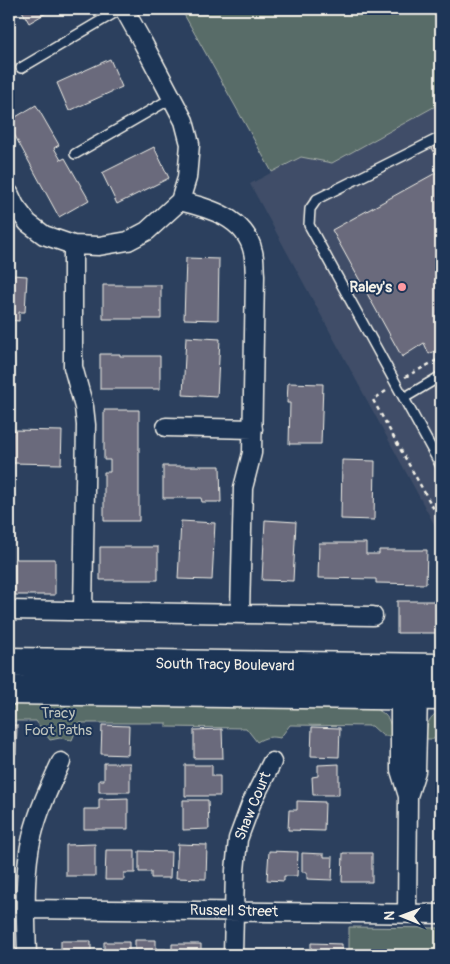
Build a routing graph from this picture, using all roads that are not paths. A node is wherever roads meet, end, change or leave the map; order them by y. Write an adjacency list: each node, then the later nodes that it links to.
1 (122, 9): 2 (lane); 3 (street)
2 (21, 68)
3 (172, 98): 5 (lane); 7 (street)
4 (441, 137): 10 (lane)
5 (75, 154)
6 (9, 193): 8 (street)
7 (180, 201): 8 (street); 12 (street)
8 (73, 245): 15 (street)
9 (441, 376): 10 (lane)
10 (404, 398): 13 (lane)
11 (166, 427): 12 (street)
12 (253, 429): 16 (street)
13 (441, 466)
14 (9, 610): 15 (street)
15 (83, 611): 16 (street)
16 (240, 613): 17 (street)
17 (373, 616)
18 (9, 662): 19 (main road, South Tracy Boulevard)
19 (411, 668): 20 (main road, South Tracy Boulevard); 22 (street)
20 (441, 668)
21 (9, 690): 22 (main road, South Tracy Boulevard)
22 (420, 696): 27 (street)
23 (61, 762): 25 (street)
24 (272, 762): 26 (street, Shaw Court)
25 (26, 909): 26 (street, Russell Street); 29 (street)
26 (234, 911): 27 (street, Russell Street); 30 (street, Shaw Court)
27 (407, 913): 28 (street, Russell Street)
28 (441, 914)
29 (27, 955)
30 (233, 955)

